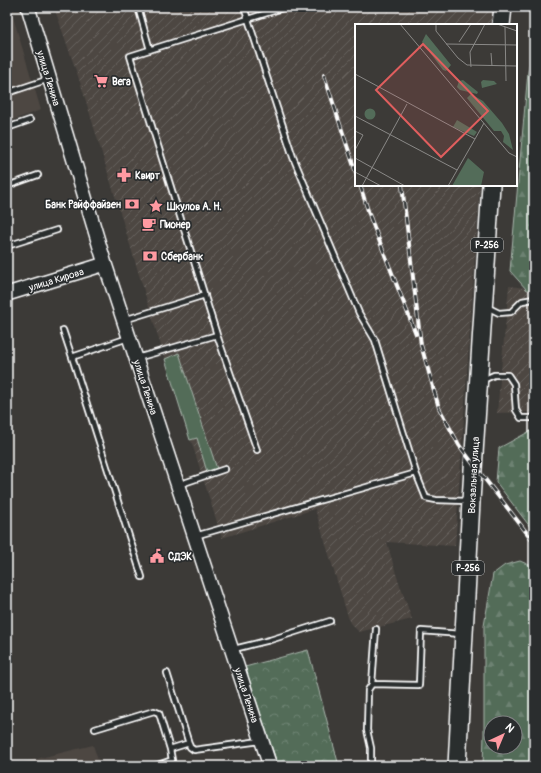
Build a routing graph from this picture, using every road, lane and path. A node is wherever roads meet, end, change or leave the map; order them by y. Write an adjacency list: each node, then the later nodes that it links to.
1 (28, 7): 9 (main road, улица Ленина)
2 (138, 7): 8 (lane)
3 (244, 7): 6 (lane)
4 (286, 7): 6 (lane)
5 (502, 7): 7 (highway)
6 (248, 19): 8 (lane); 33 (lane)
7 (501, 24)
8 (150, 50): 20 (lane)
9 (50, 79): 10 (lane); 18 (main road, улица Ленина)
10 (7, 93)
11 (30, 120): 12 (lane)
12 (7, 128)
13 (38, 175): 14 (lane)
14 (7, 186)
15 (491, 186): 22 (highway, Вокзальная улица / Р-256)
16 (57, 230): 17 (lane)
17 (7, 246)
18 (105, 264): 19 (main road, улица Кирова); 23 (main road, улица Ленина)
19 (7, 294)
20 (205, 295): 23 (lane); 25 (lane)
21 (534, 300): 22 (lane)
22 (484, 306): 29 (highway, Вокзальная улица / Р-256)
23 (124, 320): 26 (main road, улица Ленина)
24 (63, 330): 27 (lane)
25 (217, 335): 28 (lane); 31 (lane)
26 (130, 338): 27 (lane); 28 (main road, улица Ленина)
27 (72, 357): 37 (lane)
28 (137, 358): 34 (main road, улица Ленина)
29 (479, 381): 30 (lane); 35 (highway, Вокзальная улица / Р-256)
30 (534, 418)
31 (257, 450)
32 (225, 469): 34 (lane)
33 (416, 473): 35 (lane); 36 (lane)
34 (178, 485): 36 (main road, улица Ленина)
35 (471, 501): 40 (highway, Вокзальная улица / Р-256)
36 (195, 536): 41 (main road, улица Ленина)
37 (142, 577)
38 (330, 621): 41 (lane)
39 (376, 629): 43 (lane)
40 (465, 634): 43 (lane); 51 (highway, Вокзальная улица / Р-256)
41 (232, 649): 45 (main road, улица Ленина)
42 (167, 673): 46 (lane)
43 (372, 684): 50 (lane)
44 (95, 729): 47 (lane)
45 (262, 741): 46 (lane); 49 (main road, улица Ленина)
46 (189, 743): 47 (lane)
47 (170, 749): 48 (lane)
48 (155, 766)
49 (270, 766)
50 (371, 766)
51 (457, 766)

